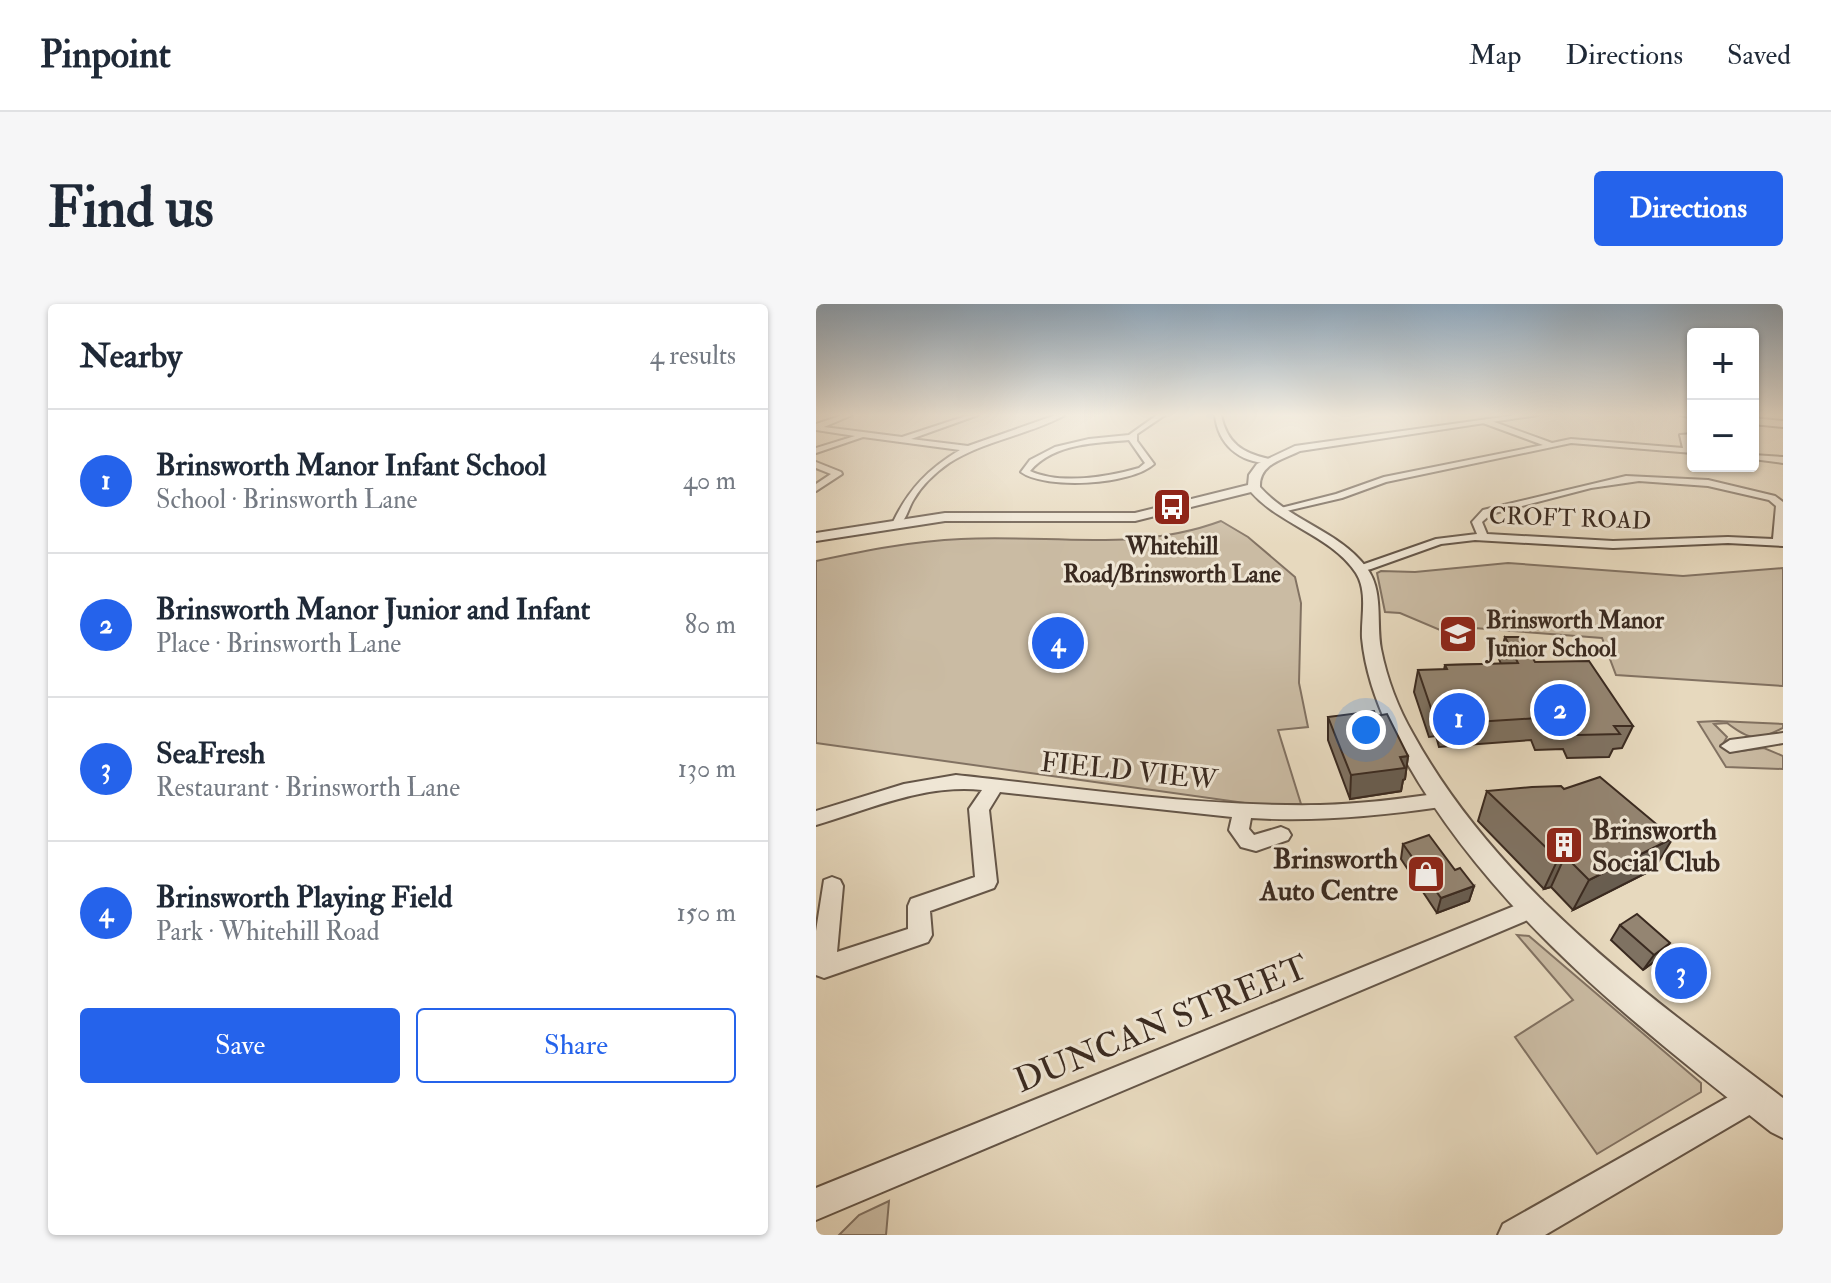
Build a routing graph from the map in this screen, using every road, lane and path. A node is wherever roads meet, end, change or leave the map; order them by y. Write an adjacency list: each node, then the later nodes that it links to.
1 (951, 458): 13 (street)
2 (1041, 458): 3 (street)
3 (1146, 458)
4 (1259, 458): 7 (street)
5 (1273, 458): 7 (street)
6 (1492, 458): 12 (street)
7 (1266, 461): 10 (street)
8 (816, 465): 9 (street)
9 (816, 488)
10 (1254, 488): 12 (street); 13 (street)
11 (1782, 499): 14 (street); 16 (street)
12 (1278, 510): 17 (street)
13 (898, 522): 15 (street)
14 (1483, 536): 16 (street, CROFT ROAD); 17 (street, CROFT ROAD)
15 (816, 537)
16 (1780, 543)
17 (1359, 568): 21 (street)
18 (1783, 738): 19 (street)
19 (1730, 746)
20 (995, 785): 22 (street, FIELD VIEW); 23 (street, FIELD VIEW); 25 (street)
21 (1441, 800): 22 (street, FIELD VIEW); 26 (street)
22 (1243, 810): 24 (street)
23 (816, 818)
24 (1281, 835)
25 (832, 886)
26 (1534, 907): 27 (street); 29 (street, DUNCAN STREET)
27 (1753, 1097): 28 (street); 30 (street)
28 (1783, 1120)
29 (816, 1204)
30 (1514, 1235)

